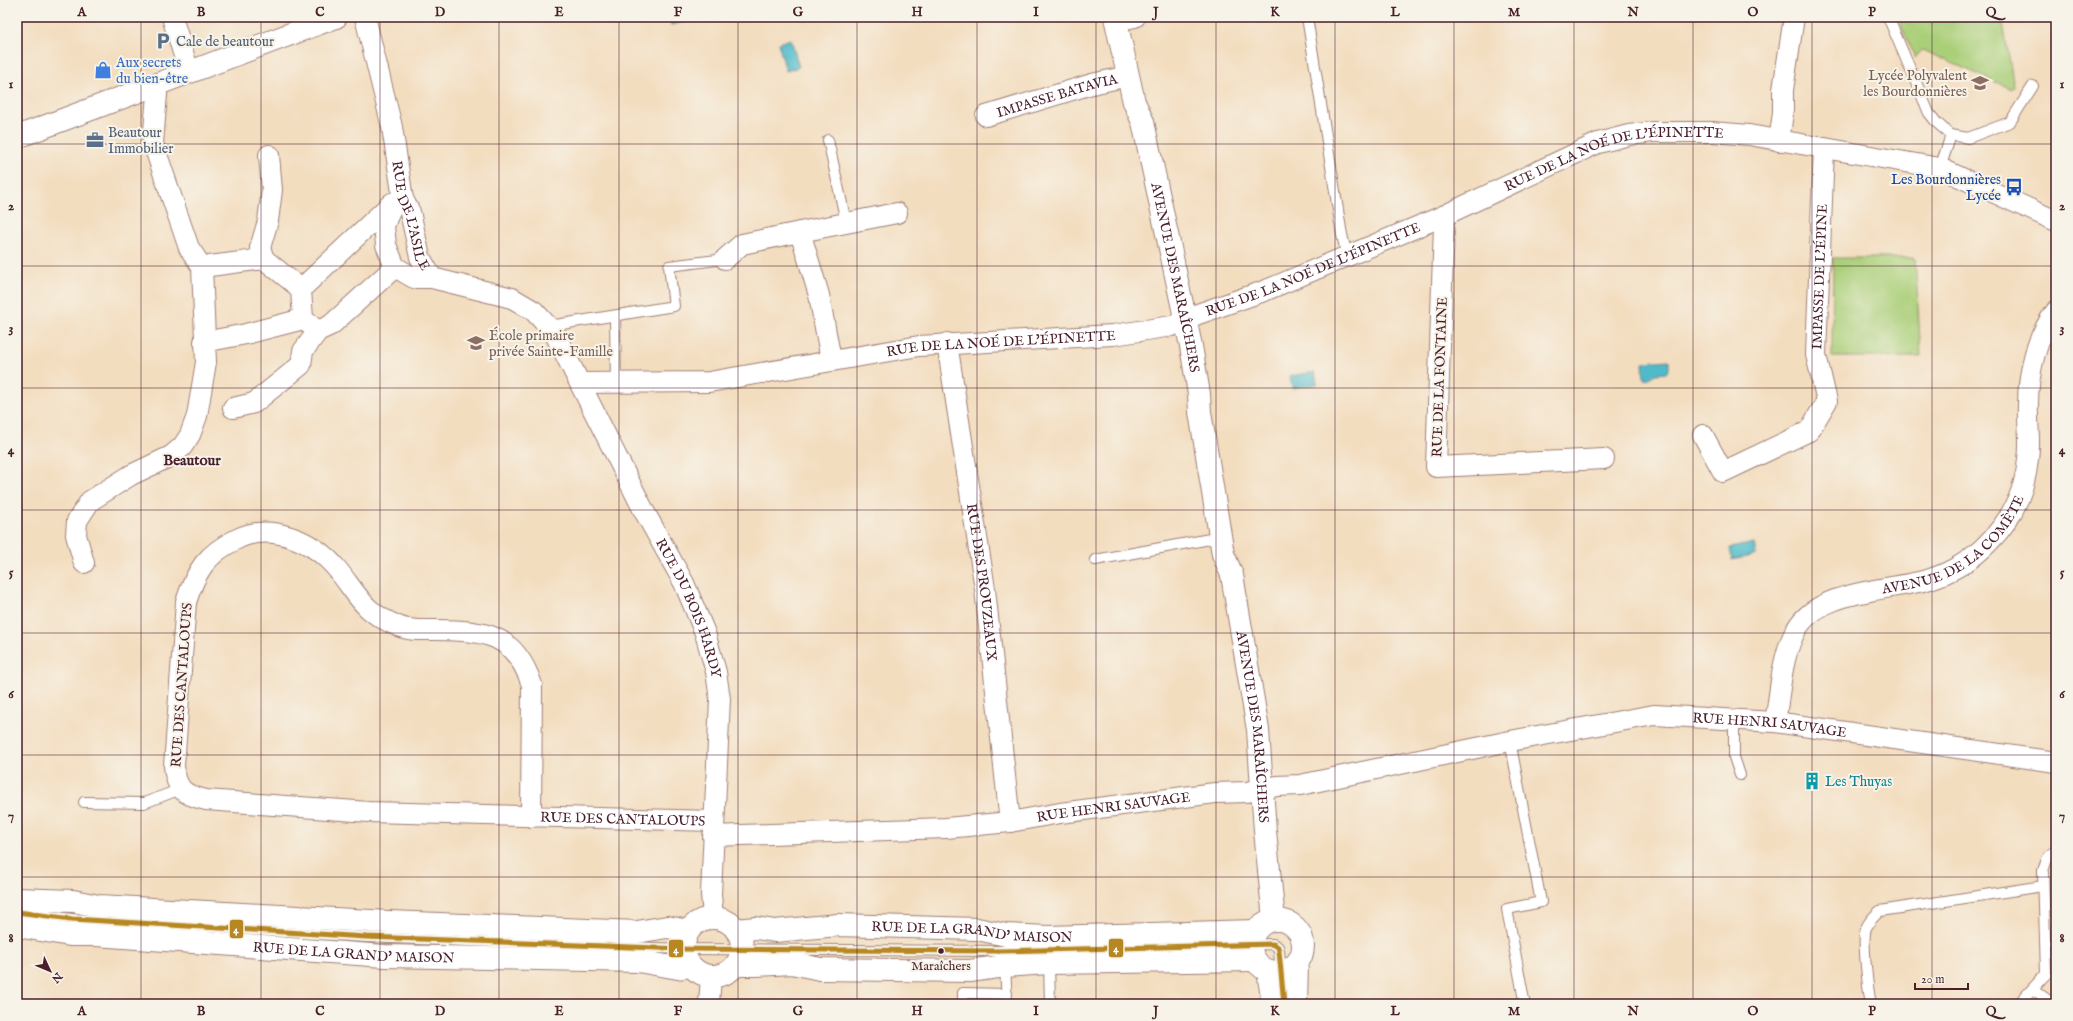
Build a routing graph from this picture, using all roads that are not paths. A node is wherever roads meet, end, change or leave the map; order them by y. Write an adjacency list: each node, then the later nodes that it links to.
1 (172, 17): 8 (street)
2 (365, 17): 22 (street, RUE DE L'ASILE)
3 (1307, 17): 28 (lane)
4 (1794, 17): 18 (street)
5 (1888, 17): 15 (lane)
6 (324, 18): 8 (main road)
7 (1122, 18): 9 (main road, AVENUE DES MARAÎCHERS)
8 (189, 72): 12 (main road)
9 (1128, 76): 14 (street, IMPASSE BATAVIA); 38 (main road, AVENUE DES MARAÎCHERS)
10 (17, 77): 13 (lane)
11 (2032, 86): 15 (lane)
12 (154, 87): 16 (main road); 31 (street)
13 (17, 89)
14 (986, 116)
15 (1951, 134): 21 (lane)
16 (17, 137)
17 (828, 140): 26 (lane)
18 (1779, 141): 19 (street, RUE DE LA NOÉ DE L'ÉPINETTE); 24 (street, RUE DE LA NOÉ DE L'ÉPINETTE)
19 (1824, 148): 21 (street, RUE DE LA NOÉ DE L'ÉPINETTE); 47 (street, IMPASSE DE L'ÉPINE)
20 (269, 155): 30 (street)
21 (1948, 171): 25 (street, RUE DE LA NOÉ DE L'ÉPINETTE)
22 (398, 201): 32 (street); 33 (street, RUE DE L'ASILE); 34 (street)
23 (897, 213): 26 (street)
24 (1443, 216): 28 (street, RUE DE LA NOÉ DE L'ÉPINETTE); 48 (street, RUE DE LA FONTAINE)
25 (2056, 221)
26 (846, 222): 27 (street)
27 (800, 232): 29 (street); 43 (street)
28 (1347, 256): 38 (street, RUE DE LA NOÉ DE L'ÉPINETTE)
29 (725, 258): 36 (lane)
30 (264, 259): 31 (street); 34 (street)
31 (202, 267): 41 (street)
32 (395, 267): 33 (street); 40 (street)
33 (432, 278): 39 (street, RUE DE L'ASILE)
34 (301, 289): 37 (street)
35 (2056, 311): 53 (street, AVENUE DE LA COMÈTE)
36 (615, 316): 39 (lane); 45 (lane)
37 (303, 319): 40 (street); 41 (street)
38 (1186, 320): 42 (street, RUE DE LA NOÉ DE L'ÉPINETTE); 49 (main road, AVENUE DES MARAÎCHERS)
39 (548, 326): 44 (street, RUE DU BOIS HARDY)
40 (318, 331): 46 (street)
41 (204, 342): 51 (street)
42 (947, 343): 43 (street, RUE DE LA NOÉ DE L'ÉPINETTE); 61 (street, RUE DES PROUZEAUX)
43 (831, 360): 45 (street, RUE DE LA NOÉ DE L'ÉPINETTE)
44 (581, 383): 45 (street, RUE DE LA NOÉ DE L'ÉPINETTE); 62 (street, RUE DU BOIS HARDY)
45 (616, 384)
46 (233, 408)
47 (1703, 435)
48 (1604, 459)
49 (1221, 537): 50 (lane); 58 (main road, AVENUE DES MARAÎCHERS)
50 (1095, 560)
51 (84, 563)
52 (1734, 720): 53 (street, RUE HENRI SAUVAGE); 54 (street, RUE HENRI SAUVAGE); 56 (lane)
53 (1775, 722): 55 (street, RUE HENRI SAUVAGE)
54 (1510, 741): 58 (street, RUE HENRI SAUVAGE); 78 (lane)
55 (2056, 762)
56 (1740, 775)
57 (181, 789): 59 (lane, RUE DES CANTALOUPS); 60 (street, RUE DES CANTALOUPS); 60 (street, RUE DES CANTALOUPS)
58 (1262, 790): 61 (street, RUE HENRI SAUVAGE); 68 (main road, AVENUE DES MARAÎCHERS)
59 (84, 802)
60 (531, 817): 62 (street, RUE DES CANTALOUPS)
61 (1010, 822): 62 (street, RUE HENRI SAUVAGE)
62 (714, 829): 67 (street, RUE DU BOIS HARDY)
63 (2056, 853): 64 (lane)
64 (2043, 886): 76 (lane); 85 (lane)
65 (17, 899): 71 (main road, RUE DE LA GRAND' MAISON)
66 (17, 912): 71 (lane, RUE DE LA GRAND' MAISON)
67 (713, 917): 70 (main road); 71 (main road)
68 (1274, 920): 72 (main road); 72 (main road)
69 (17, 926): 71 (main road, RUE DE LA GRAND' MAISON)
70 (738, 948): 71 (lane, RUE DE LA GRAND' MAISON); 72 (main road, RUE DE LA GRAND' MAISON); 74 (main road, RUE DE LA GRAND' MAISON); 75 (main road)
71 (687, 949): 75 (main road)
72 (1268, 957): 73 (main road, RUE DE LA GRAND' MAISON); 82 (main road); 83 (lane); 84 (main road)
73 (1049, 963): 74 (main road, RUE DE LA GRAND' MAISON); 81 (lane)
74 (1005, 966): 77 (lane)
75 (711, 976): 79 (street)
76 (2033, 989): 86 (lane); 87 (lane)
77 (1007, 999): 80 (lane)
78 (1524, 1000)
79 (709, 1004)
80 (963, 1004)
81 (1050, 1004)
82 (1273, 1004)
83 (1284, 1004)
84 (1296, 1004)
85 (1871, 1004)
86 (2018, 1004)
87 (2053, 1004)

